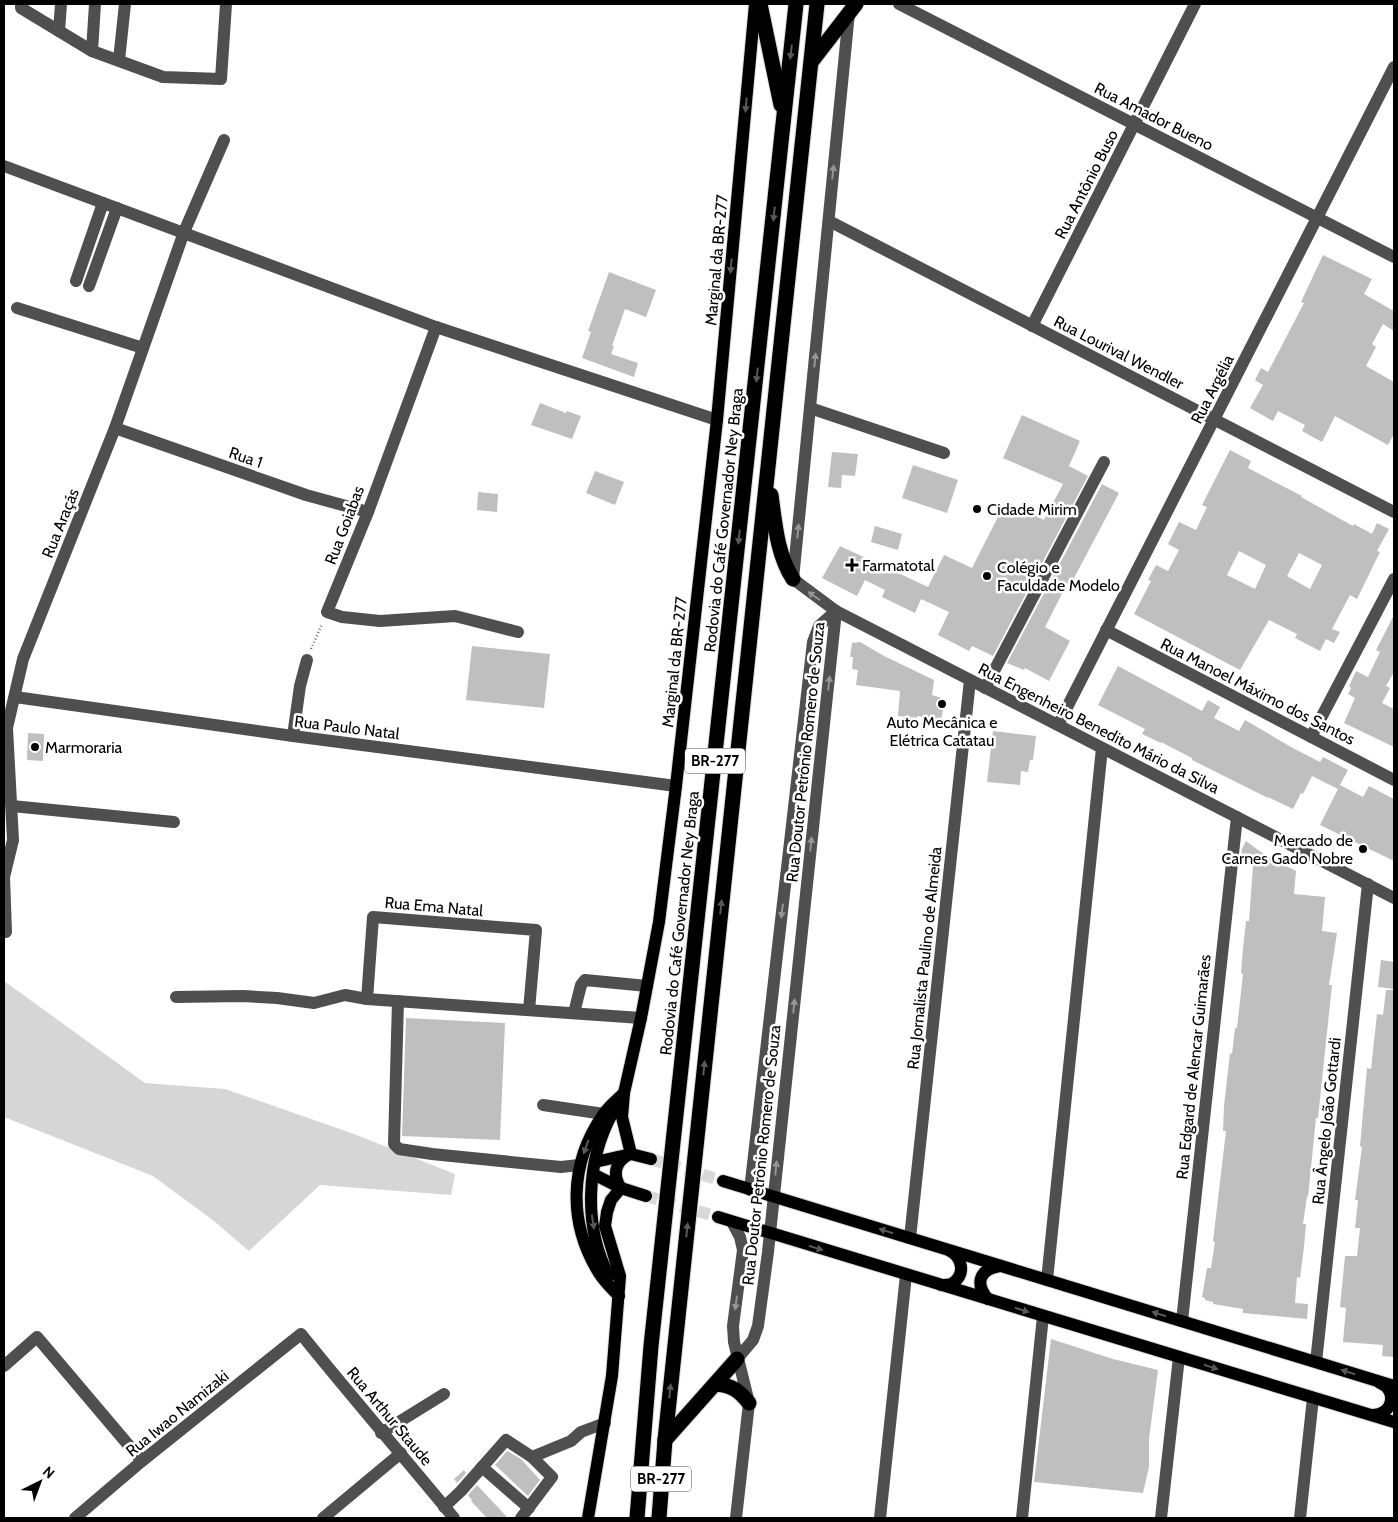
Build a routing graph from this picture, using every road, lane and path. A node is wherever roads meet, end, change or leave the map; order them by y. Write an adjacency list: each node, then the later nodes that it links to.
1 (21, 4): 13 (street)
2 (61, 4): 13 (street)
3 (95, 4): 14 (street)
4 (125, 4): 15 (street)
5 (226, 4): 15 (street)
6 (755, 4): 35 (main road, Marginal da BR-277, one-way to 35)
7 (760, 4): 18 (highway)
8 (796, 4): 18 (highway, Rodovia do Café Governador Ney Braga / BR-277, one-way to 18)
9 (818, 4): 16 (highway, BR-277)
10 (899, 4): 19 (street, Rua Amador Bueno)
11 (1195, 4): 19 (street, Rua Antônio Buso)
12 (853, 8): 16 (highway); 25 (street, one-way to 12)
13 (59, 30): 14 (street)
14 (92, 51): 15 (street)
15 (119, 60)
16 (811, 62): 40 (highway, BR-277)
17 (1394, 68): 24 (street, Rua Argélia)
18 (784, 119): 124 (highway, Rodovia do Café Governador Ney Braga / BR-277, one-way to 124)
19 (1134, 124): 24 (street, Rua Amador Bueno); 31 (street, Rua Antônio Buso)
20 (224, 140): 26 (street, Rua Araçás)
21 (4, 166): 22 (street)
22 (103, 203): 23 (street); 28 (street)
23 (117, 208): 26 (street); 29 (street)
24 (1318, 218): 27 (street, Rua Amador Bueno); 36 (street, Rua Argélia)
25 (828, 221): 31 (street, Rua Lourival Wendler); 34 (street, one-way to 25)
26 (184, 232): 32 (street); 33 (street, Rua Araçás)
27 (1394, 256)
28 (76, 281)
29 (89, 286)
30 (17, 308): 33 (street)
31 (1032, 326): 36 (street, Rua Lourival Wendler)
32 (436, 327): 35 (street); 41 (street, Rua Goiabas)
33 (143, 348): 37 (street, Rua Araçás)
34 (810, 408): 38 (street); 43 (street, one-way to 34)
35 (717, 420): 59 (main road, Marginal da BR-277 / BR-277)
36 (1214, 420): 42 (street, Rua Lourival Wendler); 47 (street, Rua Argélia)
37 (115, 428): 41 (street, Rua 1); 52 (street, Rua Araçás)
38 (944, 453)
39 (1104, 462): 51 (street)
40 (768, 469): 43 (highway); 113 (highway, BR-277, one-way to 40)
41 (368, 512): 46 (street, Rua Goiabas)
42 (1394, 512)
43 (793, 579): 45 (street, Rua Engenheiro Benedito Mário da Silva, one-way to 43)
44 (1394, 579): 56 (street)
45 (836, 611): 50 (street, Rua Engenheiro Benedito Mário da Silva); 82 (street, Rua Doutor Petrônio Romero de Souza, one-way to 82); 84 (street, Rua Doutor Petrônio Romero de Souza, one-way to 45)
46 (327, 612): 48 (street); 49 (path)
47 (1106, 630): 54 (street, Rua Argélia); 56 (street, Rua Manoel Máximo dos Santos)
48 (518, 632)
49 (307, 660): 55 (street)
50 (970, 680): 51 (street, Rua Engenheiro Benedito Mário da Silva); 88 (street, Rua Jornalista Paulino de Almeida)
51 (984, 688): 54 (street, Rua Engenheiro Benedito Mário da Silva)
52 (15, 697): 53 (street, Rua Araçás); 55 (street, Rua Paulo Natal)
53 (7, 713): 60 (street, Rua Araçás)
54 (1058, 725): 57 (street, Rua Engenheiro Benedito Mário da Silva)
55 (293, 736): 59 (street, Rua Paulo Natal)
56 (1311, 737): 58 (street, Rua Manoel Máximo dos Santos)
57 (1102, 748): 61 (street, Rua Engenheiro Benedito Mário da Silva); 92 (street)
58 (1394, 780)
59 (676, 786): 66 (main road, Marginal da BR-277 / BR-277)
60 (12, 806): 62 (street); 65 (street, Rua Araçás)
61 (1237, 817): 63 (street, Rua Engenheiro Benedito Mário da Silva); 97 (street, Rua Edgard de Alencar Guimarães)
62 (174, 822)
63 (1368, 884): 64 (street, Rua Engenheiro Benedito Mário da Silva); 101 (street, Rua Ângelo João Gottardi)
64 (1394, 898)
65 (6, 932)
66 (647, 986): 71 (street); 72 (main road, Marginal da BR-277 / BR-277)
67 (176, 996): 68 (street)
68 (367, 999): 69 (street); 70 (street, Rua Ema Natal)
69 (398, 1002): 70 (street); 78 (street)
70 (529, 1010): 71 (street)
71 (574, 1013): 72 (street)
72 (641, 1018): 73 (main road, Marginal da BR-277 / BR-277)
73 (624, 1093): 75 (main road); 76 (main road, BR-277); 79 (main road, BR-277)
74 (544, 1105): 75 (street)
75 (604, 1114): 78 (main road, one-way to 78)
76 (631, 1154): 77 (main road); 79 (main road); 81 (main road)
77 (651, 1159)
78 (579, 1165): 94 (main road)
79 (594, 1168): 81 (main road); 94 (main road, BR-277, one-way to 94)
80 (723, 1181): 82 (main road)
81 (621, 1188): 83 (main road); 94 (main road)
82 (750, 1190): 84 (main road)
83 (646, 1196)
84 (773, 1196): 87 (street, Rua Doutor Petrônio Romero de Souza); 88 (main road, one-way to 84)
85 (718, 1217): 86 (main road)
86 (732, 1222): 87 (main road); 100 (street, Rua Doutor Petrônio Romero de Souza, one-way to 100)
87 (769, 1233): 91 (main road, one-way to 91); 100 (street, Rua Doutor Petrônio Romero de Souza)
88 (910, 1238): 89 (main road)
89 (946, 1249): 90 (main road); 93 (main road)
90 (1000, 1266): 92 (main road); 95 (main road)
91 (906, 1275): 93 (main road); 127 (street)
92 (1047, 1280): 97 (main road, one-way to 92)
93 (941, 1285): 95 (main road)
94 (619, 1296): 111 (main road)
95 (988, 1299): 96 (main road, one-way to 96)
96 (1043, 1316): 99 (main road); 128 (street)
97 (1182, 1321): 101 (main road)
98 (300, 1334): 112 (street, Rua Arthur Staude); 116 (street, Rua Iwao Namizaki)
99 (1178, 1357): 107 (main road, one-way to 107); 129 (street)
100 (737, 1359): 104 (highway); 108 (street, Rua Doutor Petrônio Romero de Souza)
101 (1316, 1362): 103 (main road, one-way to 101)
102 (4, 1366): 116 (street)
103 (1376, 1381): 105 (main road); 109 (main road)
104 (715, 1384): 108 (highway); 113 (highway)
105 (1394, 1386)
106 (444, 1394): 112 (street)
107 (1313, 1398): 109 (main road); 130 (street)
108 (748, 1403): 126 (street, Rua Doutor Petrônio Romero de Souza)
109 (1370, 1415): 110 (main road)
110 (1394, 1422)
111 (605, 1423): 115 (street); 123 (main road)
112 (381, 1433): 114 (street, Rua Arthur Staude)
113 (665, 1440): 125 (highway, BR-277)
114 (401, 1453): 118 (street, Rua Arthur Staude); 121 (street)
115 (532, 1456): 117 (street); 119 (street)
116 (142, 1460): 120 (street, Rua Iwao Namizaki)
117 (482, 1467): 118 (street); 119 (street)
118 (444, 1506): 122 (street, Rua Arthur Staude)
119 (525, 1513)
120 (74, 1518)
121 (324, 1518)
122 (454, 1518)
123 (588, 1518)
124 (637, 1518)
125 (659, 1518)
126 (736, 1518)
127 (880, 1518)
128 (1022, 1518)
129 (1161, 1518)
130 (1300, 1518)

